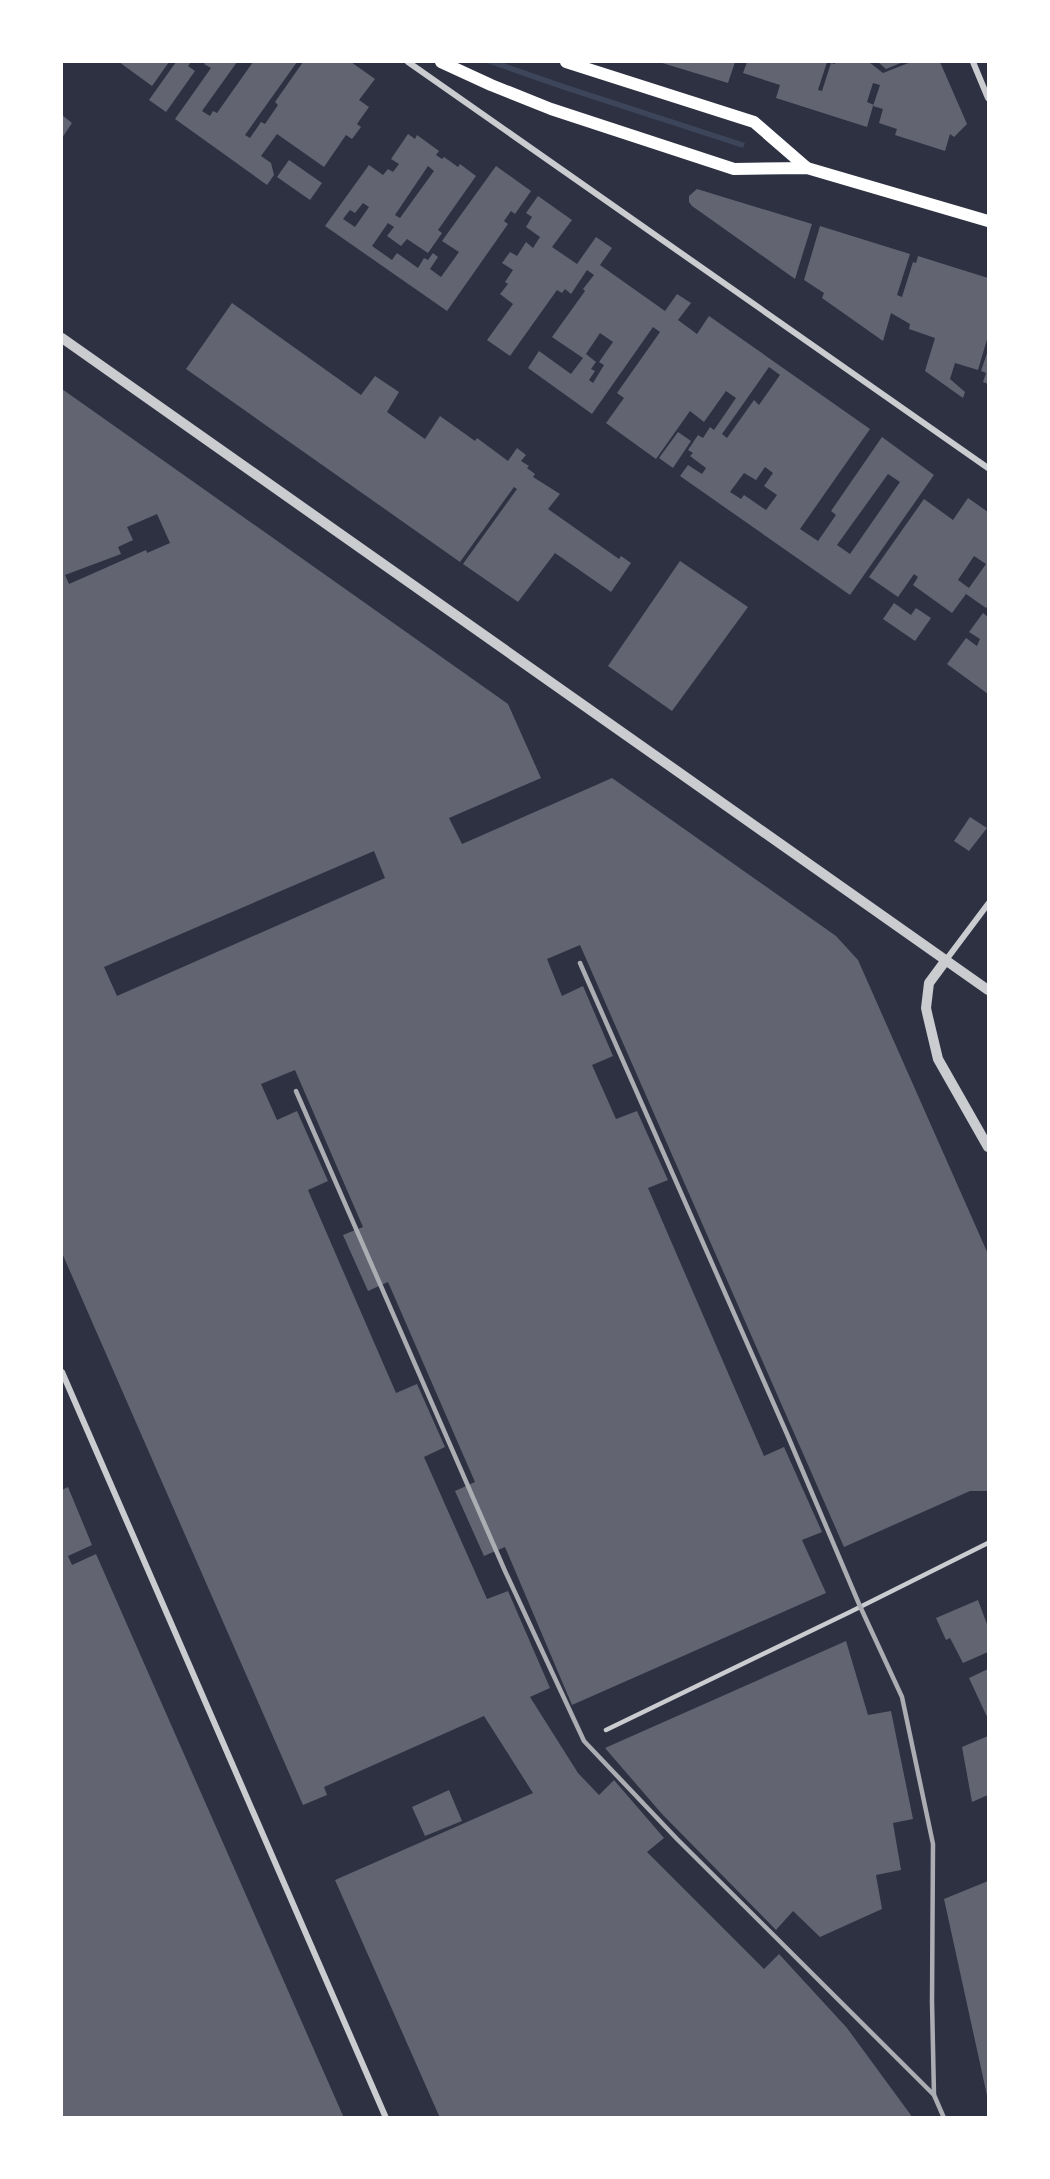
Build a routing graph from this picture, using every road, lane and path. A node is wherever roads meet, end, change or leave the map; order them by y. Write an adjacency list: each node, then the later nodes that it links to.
1 (408, 62): 9 (street)
2 (441, 62): 6 (main road)
3 (566, 62): 6 (main road)
4 (973, 62): 5 (street)
5 (988, 98)
6 (807, 168): 7 (main road)
7 (988, 221)
8 (62, 338): 11 (street)
9 (988, 468)
10 (988, 904): 11 (street)
11 (946, 960): 12 (street); 13 (street)
12 (988, 990)
13 (988, 1146)
14 (62, 1372): 17 (street)
15 (988, 1543): 16 (lane)
16 (606, 1730)
17 (386, 2118)

